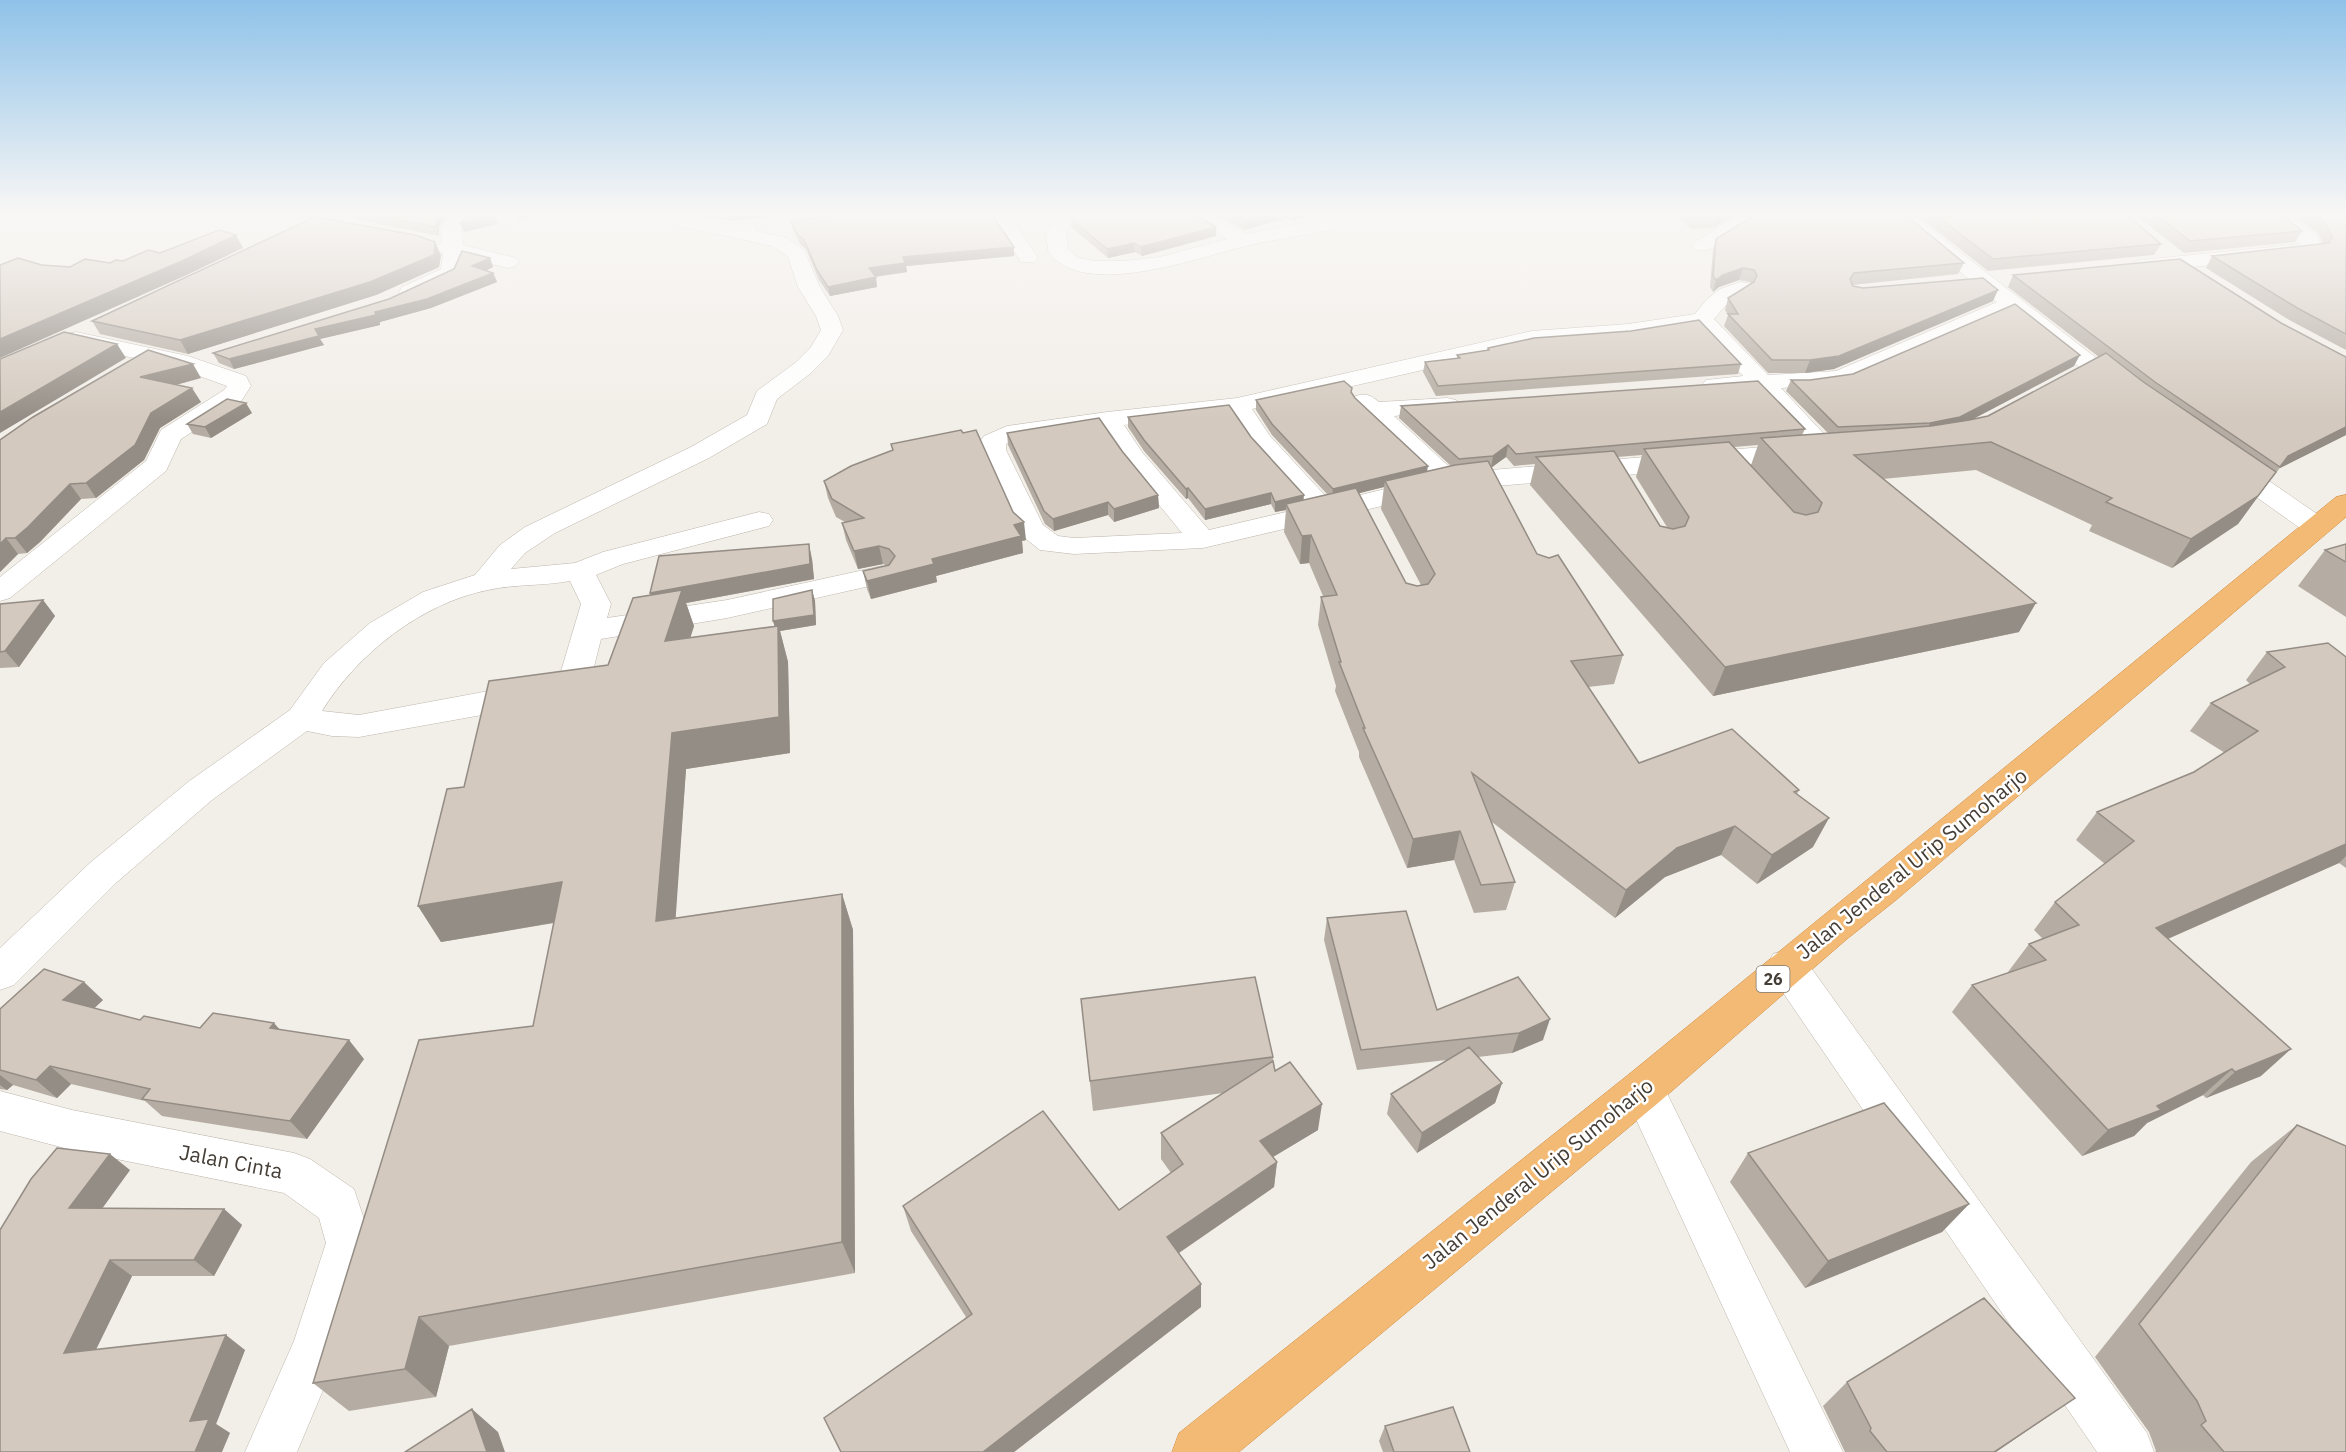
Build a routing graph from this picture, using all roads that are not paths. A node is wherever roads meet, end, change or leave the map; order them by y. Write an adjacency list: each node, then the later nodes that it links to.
1 (430, 284): 5 (street)
2 (807, 284): 35 (street)
3 (1998, 284): 6 (street)
4 (1740, 288): 7 (street)
5 (386, 301)
6 (2012, 303): 14 (street); 16 (street)
7 (1702, 320): 13 (street); 14 (street)
8 (102, 323): 10 (street)
9 (226, 351): 11 (street)
10 (151, 355): 11 (street); 12 (street)
11 (186, 364): 31 (street)
12 (122, 372)
13 (1344, 382): 18 (street); 19 (street)
14 (1762, 382): 15 (street); 22 (street)
15 (1691, 387)
16 (2137, 401)
17 (1468, 403): 19 (street)
18 (1237, 405): 20 (street); 27 (street)
19 (1374, 410): 24 (street)
20 (1107, 419): 30 (street); 30 (street)
21 (2213, 454): 28 (street)
22 (1726, 458): 23 (street); 25 (street)
23 (1493, 477): 24 (street); 26 (street)
24 (1450, 482): 27 (street)
25 (1749, 483)
26 (1508, 506)
27 (1325, 511): 30 (street)
28 (2331, 515): 39 (highway, Jalan Jenderal Urip Sumoharjo / 26)
29 (759, 520): 33 (street)
30 (1203, 540)
31 (36, 563): 32 (street); 36 (street)
32 (0, 564)
33 (580, 571): 35 (street); 37 (street)
34 (882, 575): 37 (street)
35 (486, 581): 38 (street)
36 (0, 592)
37 (588, 632): 38 (street)
38 (302, 718): 40 (street)
39 (1787, 966): 41 (highway, Jalan Jenderal Urip Sumoharjo / 26); 48 (street)
40 (0, 973)
41 (1643, 1089): 46 (highway, Jalan Jenderal Urip Sumoharjo / 26); 47 (street)
42 (0, 1111): 43 (street, Jalan Cinta)
43 (72, 1130): 44 (street); 45 (street, Jalan Cinta)
44 (45, 1165)
45 (271, 1452)
46 (1198, 1452)
47 (1817, 1452)
48 (2128, 1452)

